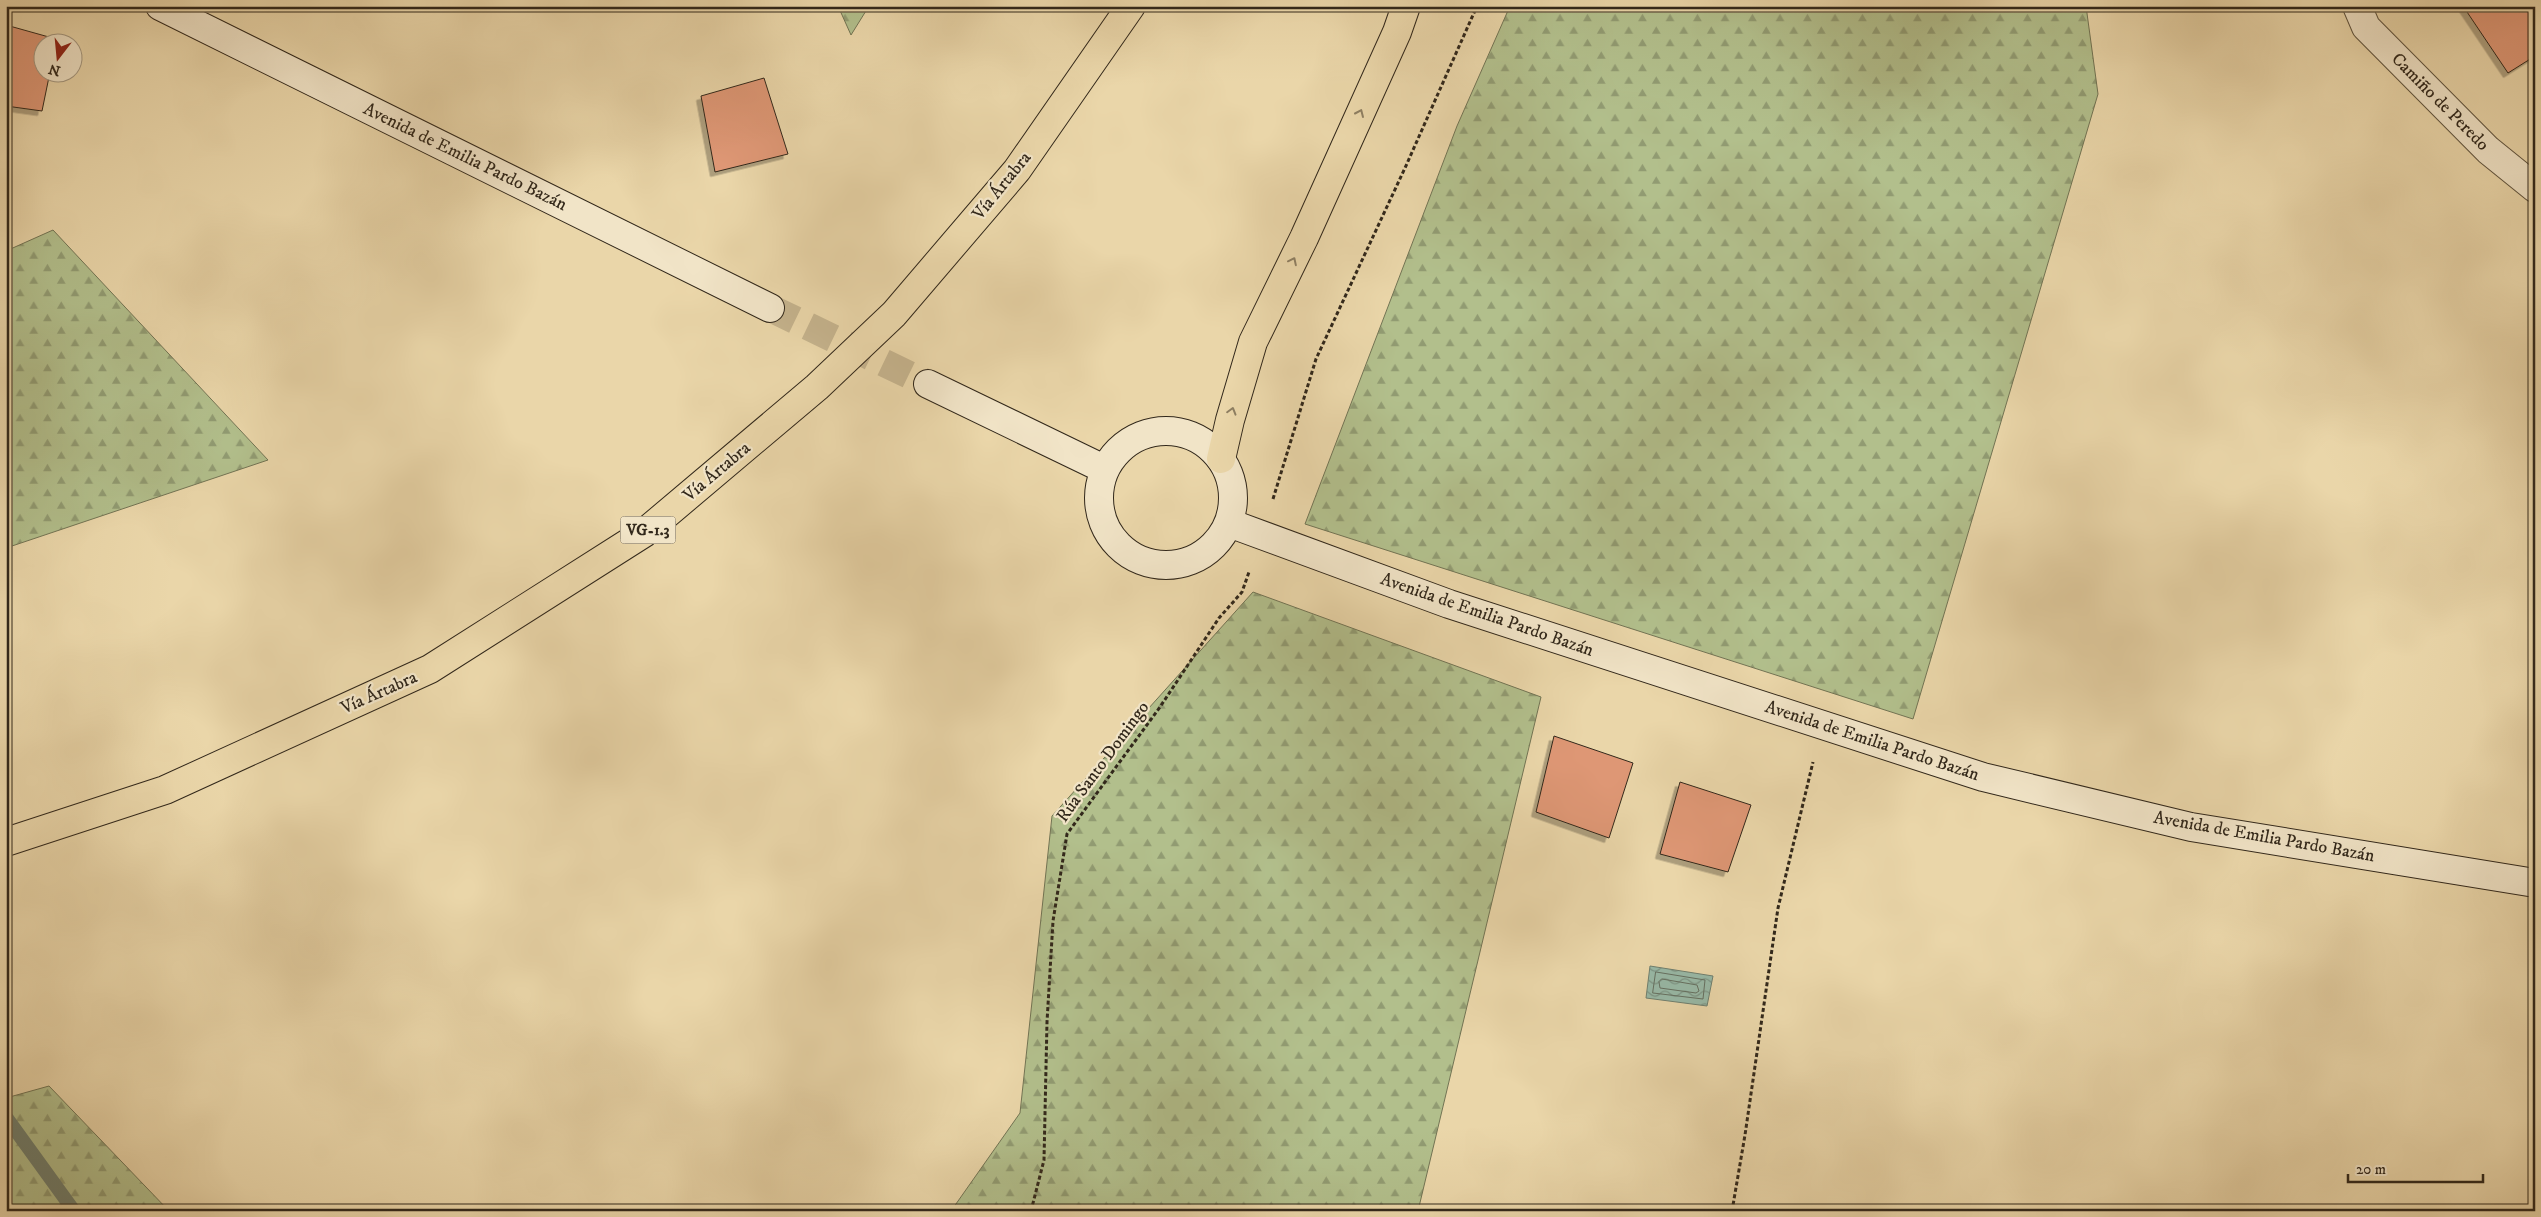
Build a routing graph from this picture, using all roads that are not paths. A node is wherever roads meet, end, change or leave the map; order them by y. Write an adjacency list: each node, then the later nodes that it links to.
1 (160, 6): 6 (street, Avenida de Emilia Pardo Bazán)
2 (1132, 6): 11 (highway, Vía Ártabra / VG-1.3)
3 (1406, 6): 8 (highway, one-way to 3)
4 (2357, 6): 5 (street, Camiño de Peredo)
5 (2535, 188)
6 (770, 308)
7 (928, 384): 9 (street)
8 (1222, 459): 9 (street); 10 (street)
9 (1104, 469): 10 (street)
10 (1229, 523): 12 (street, Avenida de Emilia Pardo Bazán)
11 (6, 842)
12 (2535, 883)

